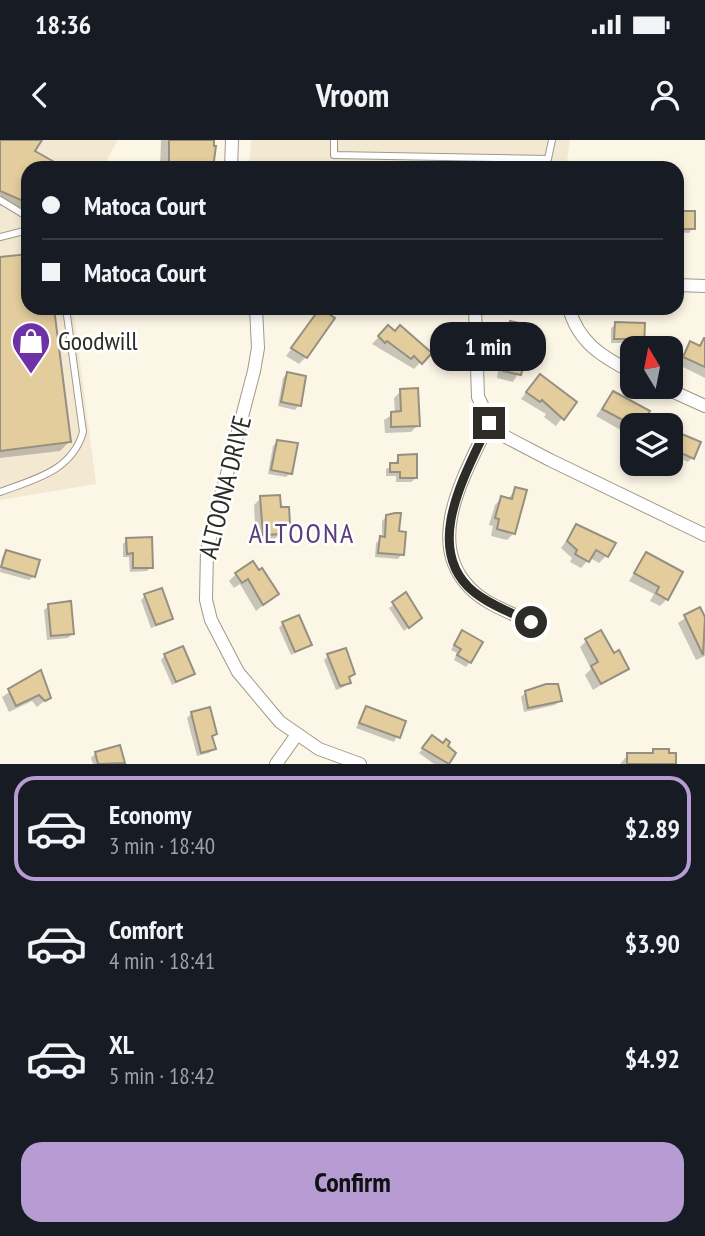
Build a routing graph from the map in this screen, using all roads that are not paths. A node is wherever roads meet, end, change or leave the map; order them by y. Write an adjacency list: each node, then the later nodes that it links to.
1 (232, 140): 4 (street)
2 (334, 140): 3 (lane)
3 (552, 140)
4 (232, 161)
5 (0, 200): 6 (lane)
6 (21, 213)
7 (21, 232): 8 (lane)
8 (0, 237)
9 (684, 285): 10 (street)
10 (705, 286)
11 (67, 315): 19 (lane)
12 (256, 315): 22 (street, ALTOONA DRIVE)
13 (475, 315): 18 (street)
14 (572, 315): 15 (street)
15 (620, 365)
16 (683, 396): 17 (street)
17 (705, 406)
18 (489, 423): 20 (street); 21 (street)
19 (0, 492)
20 (705, 535)
21 (531, 622)
22 (296, 736): 23 (street); 24 (street, ALTOONA DRIVE)
23 (276, 764)
24 (360, 764)

